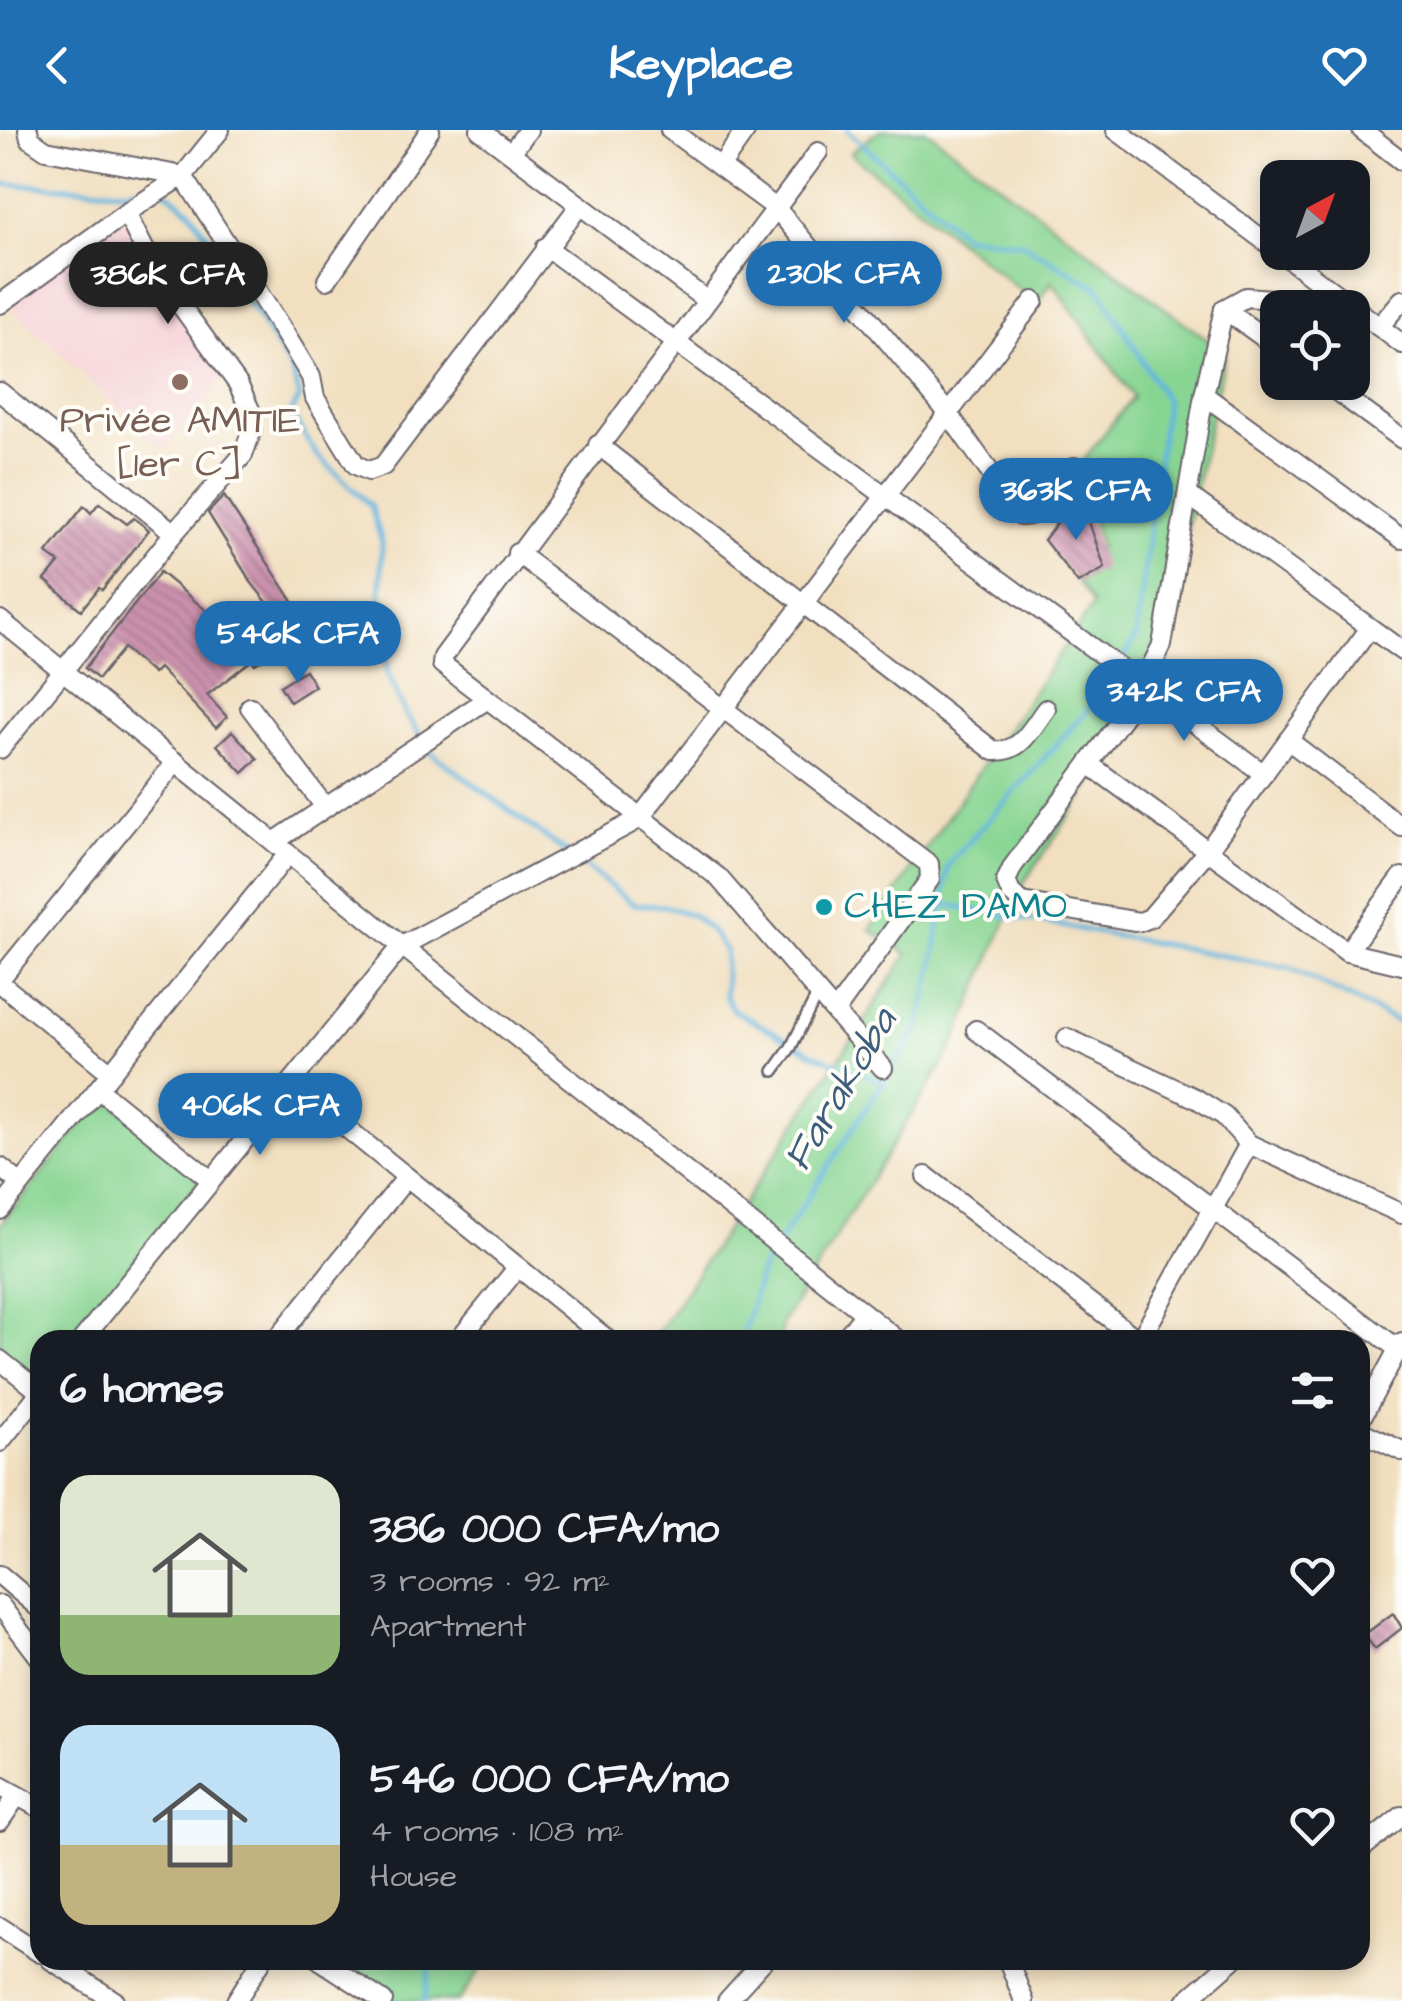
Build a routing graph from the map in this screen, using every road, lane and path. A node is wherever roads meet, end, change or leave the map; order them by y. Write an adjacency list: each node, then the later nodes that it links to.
1 (28, 130): 14 (street)
2 (220, 130): 14 (street)
3 (430, 130): 21 (street)
4 (480, 130): 11 (street)
5 (528, 130): 11 (street)
6 (670, 130): 13 (street)
7 (746, 130): 13 (street)
8 (1116, 130): 18 (street)
9 (1371, 133): 12 (street)
10 (818, 152): 16 (street)
11 (511, 153): 15 (street)
12 (1402, 161)
13 (720, 167): 16 (street)
14 (183, 176): 17 (street); 19 (street)
15 (580, 205): 19 (street); 24 (street)
16 (776, 208): 24 (street); 37 (street)
17 (126, 212): 27 (street); 43 (street)
18 (1260, 238)
19 (546, 247): 32 (street)
20 (1303, 270): 22 (street)
21 (327, 280)
22 (1330, 290)
23 (1260, 299): 28 (street)
24 (706, 300): 32 (street)
25 (1402, 300): 30 (street)
26 (1034, 301): 37 (street)
27 (0, 304)
28 (1224, 310): 31 (street); 35 (street)
29 (1370, 320): 30 (street)
30 (1379, 327): 33 (street)
31 (1260, 335)
32 (675, 342): 39 (street); 42 (street)
33 (1402, 344)
34 (0, 392): 43 (street)
35 (1204, 395): 41 (street); 44 (street)
36 (1349, 400): 38 (street)
37 (948, 413): 40 (street); 42 (street)
38 (1402, 439)
39 (598, 445): 45 (street); 46 (street)
40 (1075, 468)
41 (1188, 495): 48 (street); 51 (street)
42 (884, 496): 46 (street); 51 (street)
43 (174, 534): 50 (street)
44 (1402, 540)
45 (517, 553): 52 (street); 54 (street)
46 (802, 602): 54 (street); 55 (street)
47 (0, 620): 50 (street)
48 (1370, 628): 49 (street); 56 (street)
49 (1402, 651)
50 (63, 671): 57 (street); 58 (street)
51 (1138, 681): 59 (street); 60 (street)
52 (486, 700): 61 (street); 62 (street)
53 (250, 707): 61 (street)
54 (722, 708): 62 (street); 72 (street)
55 (1046, 709)
56 (1288, 740): 60 (street); 63 (street)
57 (0, 748)
58 (176, 762): 64 (street); 70 (street)
59 (1090, 765): 65 (street); 65 (street)
60 (1264, 774): 65 (street)
61 (325, 807): 64 (street)
62 (639, 819): 67 (street); 71 (street)
63 (1402, 827)
64 (281, 848): 67 (street); 77 (street)
65 (1208, 850): 68 (street)
66 (1402, 876): 68 (street)
67 (402, 946): 78 (street); 90 (street)
68 (1347, 952): 69 (street)
69 (1402, 965)
70 (0, 981): 77 (street)
71 (818, 993): 72 (street); 76 (lane)
72 (834, 1012): 75 (street)
73 (976, 1030): 86 (street)
74 (1067, 1038): 80 (street)
75 (883, 1068)
76 (774, 1071)
77 (111, 1073): 79 (street)
78 (291, 1082): 83 (street); 84 (street)
79 (98, 1090): 84 (street); 85 (street)
80 (1249, 1144): 86 (street); 88 (street)
81 (0, 1166): 85 (street)
82 (926, 1176): 97 (street)
83 (407, 1178): 89 (street); 92 (street)
84 (212, 1180): 91 (street)
85 (21, 1184): 87 (street)
86 (1213, 1209): 98 (street); 99 (street)
87 (0, 1210)
88 (1402, 1214)
89 (518, 1267): 93 (street); 94 (street)
90 (865, 1314): 95 (street); 96 (street)
91 (90, 1330)
92 (284, 1330)
93 (467, 1330)
94 (596, 1330)
95 (851, 1330)
96 (885, 1330)
97 (1126, 1330)
98 (1145, 1330)
99 (1400, 1345): 102 (street)
100 (0, 1360): 101 (street)
101 (30, 1384)
102 (1370, 1401)
103 (30, 1404): 105 (street)
104 (1370, 1436): 106 (street)
105 (0, 1442)
106 (1402, 1450)
107 (0, 1575): 108 (street)
108 (30, 1600)
109 (0, 1606): 110 (street)
110 (30, 1645)
111 (0, 1786): 112 (street)
112 (17, 1796): 113 (street); 115 (street)
113 (30, 1803)
114 (1402, 1816): 116 (street)
115 (0, 1821)
116 (1370, 1842)
117 (0, 1926): 118 (street)
118 (30, 1946)
119 (67, 1970): 125 (street)
120 (256, 1970): 126 (street)
121 (335, 1970): 127 (street)
122 (755, 1970): 128 (street)
123 (1012, 1970): 129 (street)
124 (1221, 1970): 130 (street)
125 (115, 2001)
126 (236, 2001)
127 (383, 2001)
128 (727, 2001)
129 (1024, 2001)
130 (1186, 2001)

